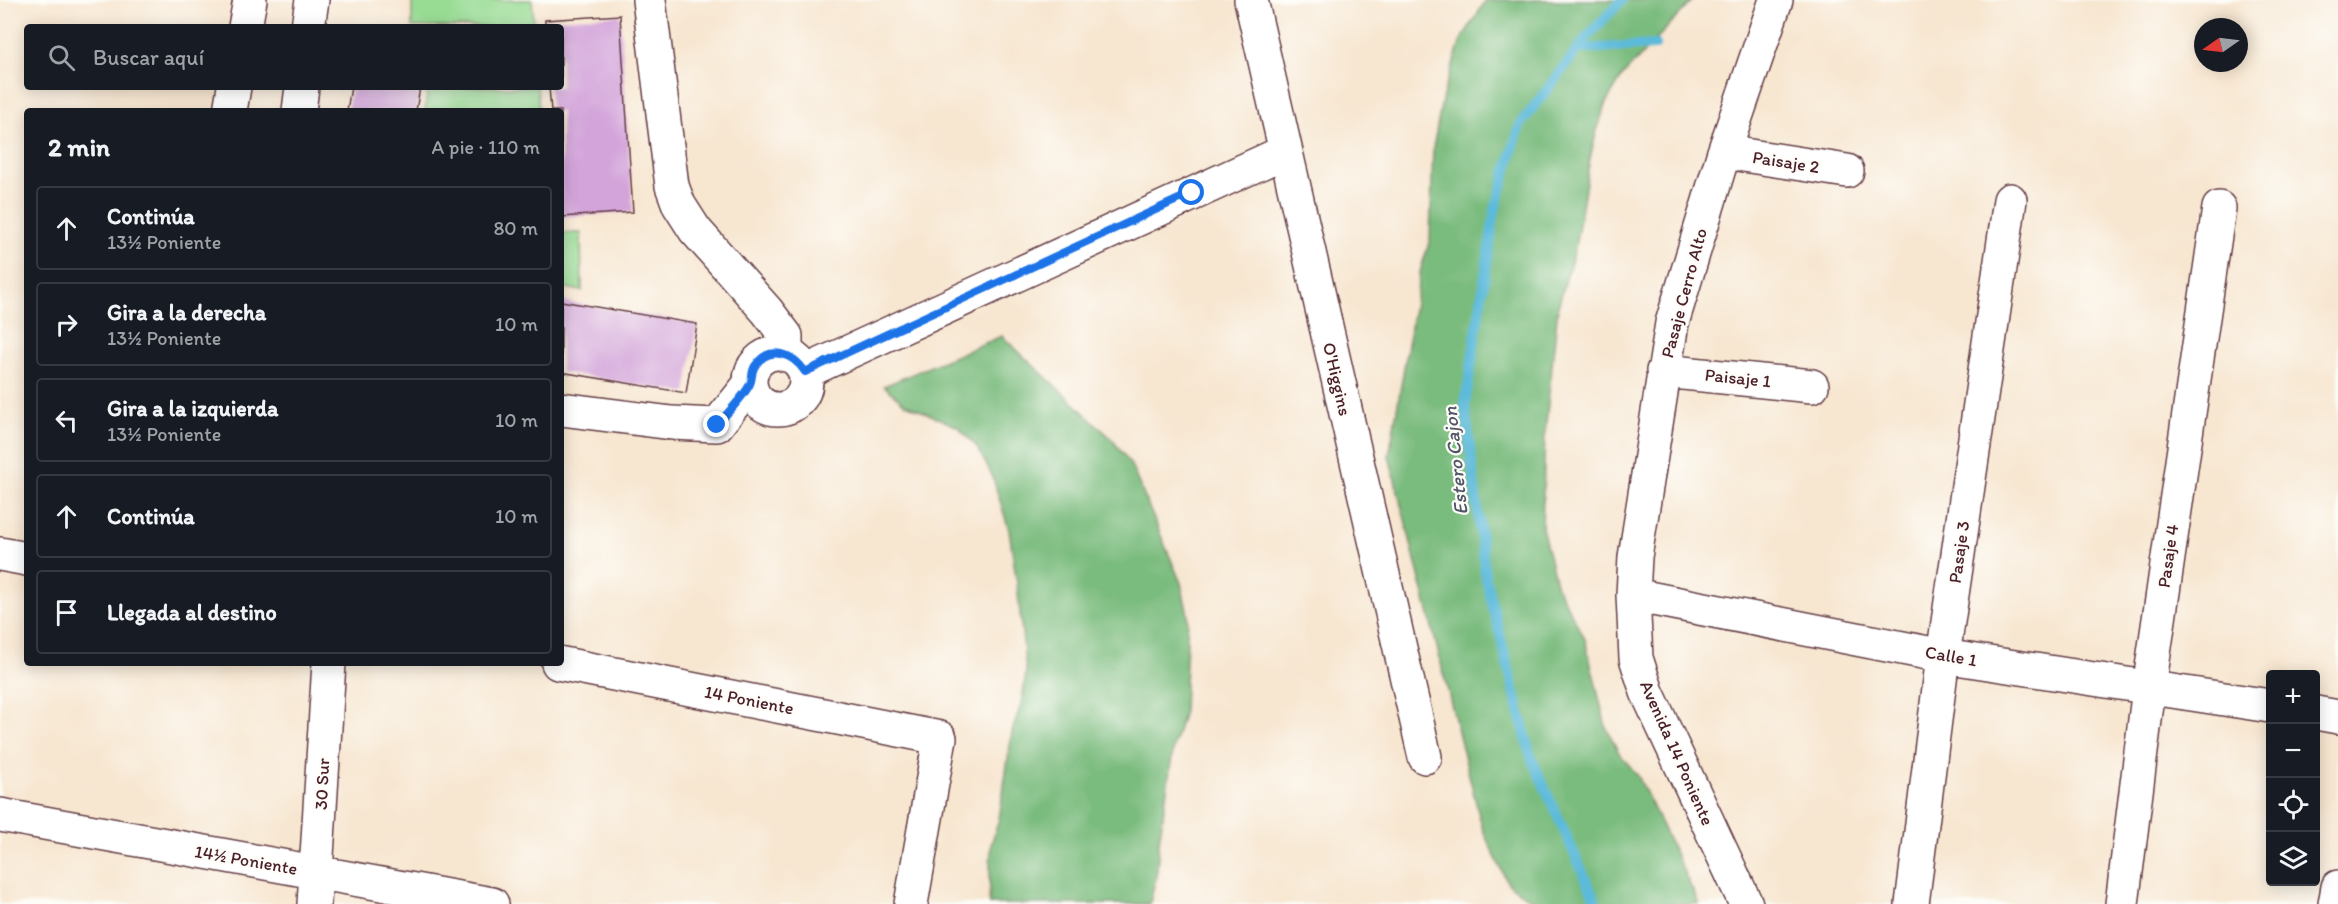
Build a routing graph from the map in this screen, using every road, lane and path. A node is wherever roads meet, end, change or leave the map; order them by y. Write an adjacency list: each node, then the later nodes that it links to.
1 (250, 0): 6 (street)
2 (312, 0): 7 (street)
3 (649, 0): 17 (street)
4 (1251, 0): 12 (street, O'Higgins)
5 (1776, 0): 13 (street, Pasaje Cerro Alto)
6 (246, 24)
7 (308, 24)
8 (234, 90): 10 (street)
9 (302, 90): 11 (street)
10 (230, 108)
11 (299, 108)
12 (1284, 152): 17 (street); 32 (street, O'Higgins)
13 (1724, 152): 14 (street, Paisaje 2); 18 (street, Pasaje Cerro Alto)
14 (1847, 171)
15 (2010, 200): 25 (street, Pasaje 3)
16 (2218, 208): 28 (street, Pasaje 4)
17 (795, 363): 19 (street); 19 (street)
18 (1663, 371): 20 (street, Paisaje 1); 24 (street, Pasaje Cerro Alto)
19 (750, 384): 21 (street)
20 (1812, 386)
21 (564, 409)
22 (0, 554): 23 (street)
23 (24, 558)
24 (1633, 595): 25 (street, Calle 1); 38 (street, Avenida 14 Poniente)
25 (1943, 656): 28 (street, Calle 1); 39 (street, Pasaje 3)
26 (564, 664): 37 (street, 14 Poniente)
27 (329, 666): 35 (street, 30 Sur)
28 (2149, 688): 29 (street, Calle 1); 40 (street, Pasaje 4)
29 (2266, 705)
30 (2320, 714): 31 (street)
31 (2338, 717)
32 (1425, 757)
33 (0, 815): 35 (street, 14½ Poniente)
34 (2338, 887): 41 (street)
35 (315, 889): 36 (street, 14½ Poniente)
36 (492, 904)
37 (911, 904)
38 (1746, 904)
39 (1912, 904)
40 (2122, 904)
41 (2335, 904)

